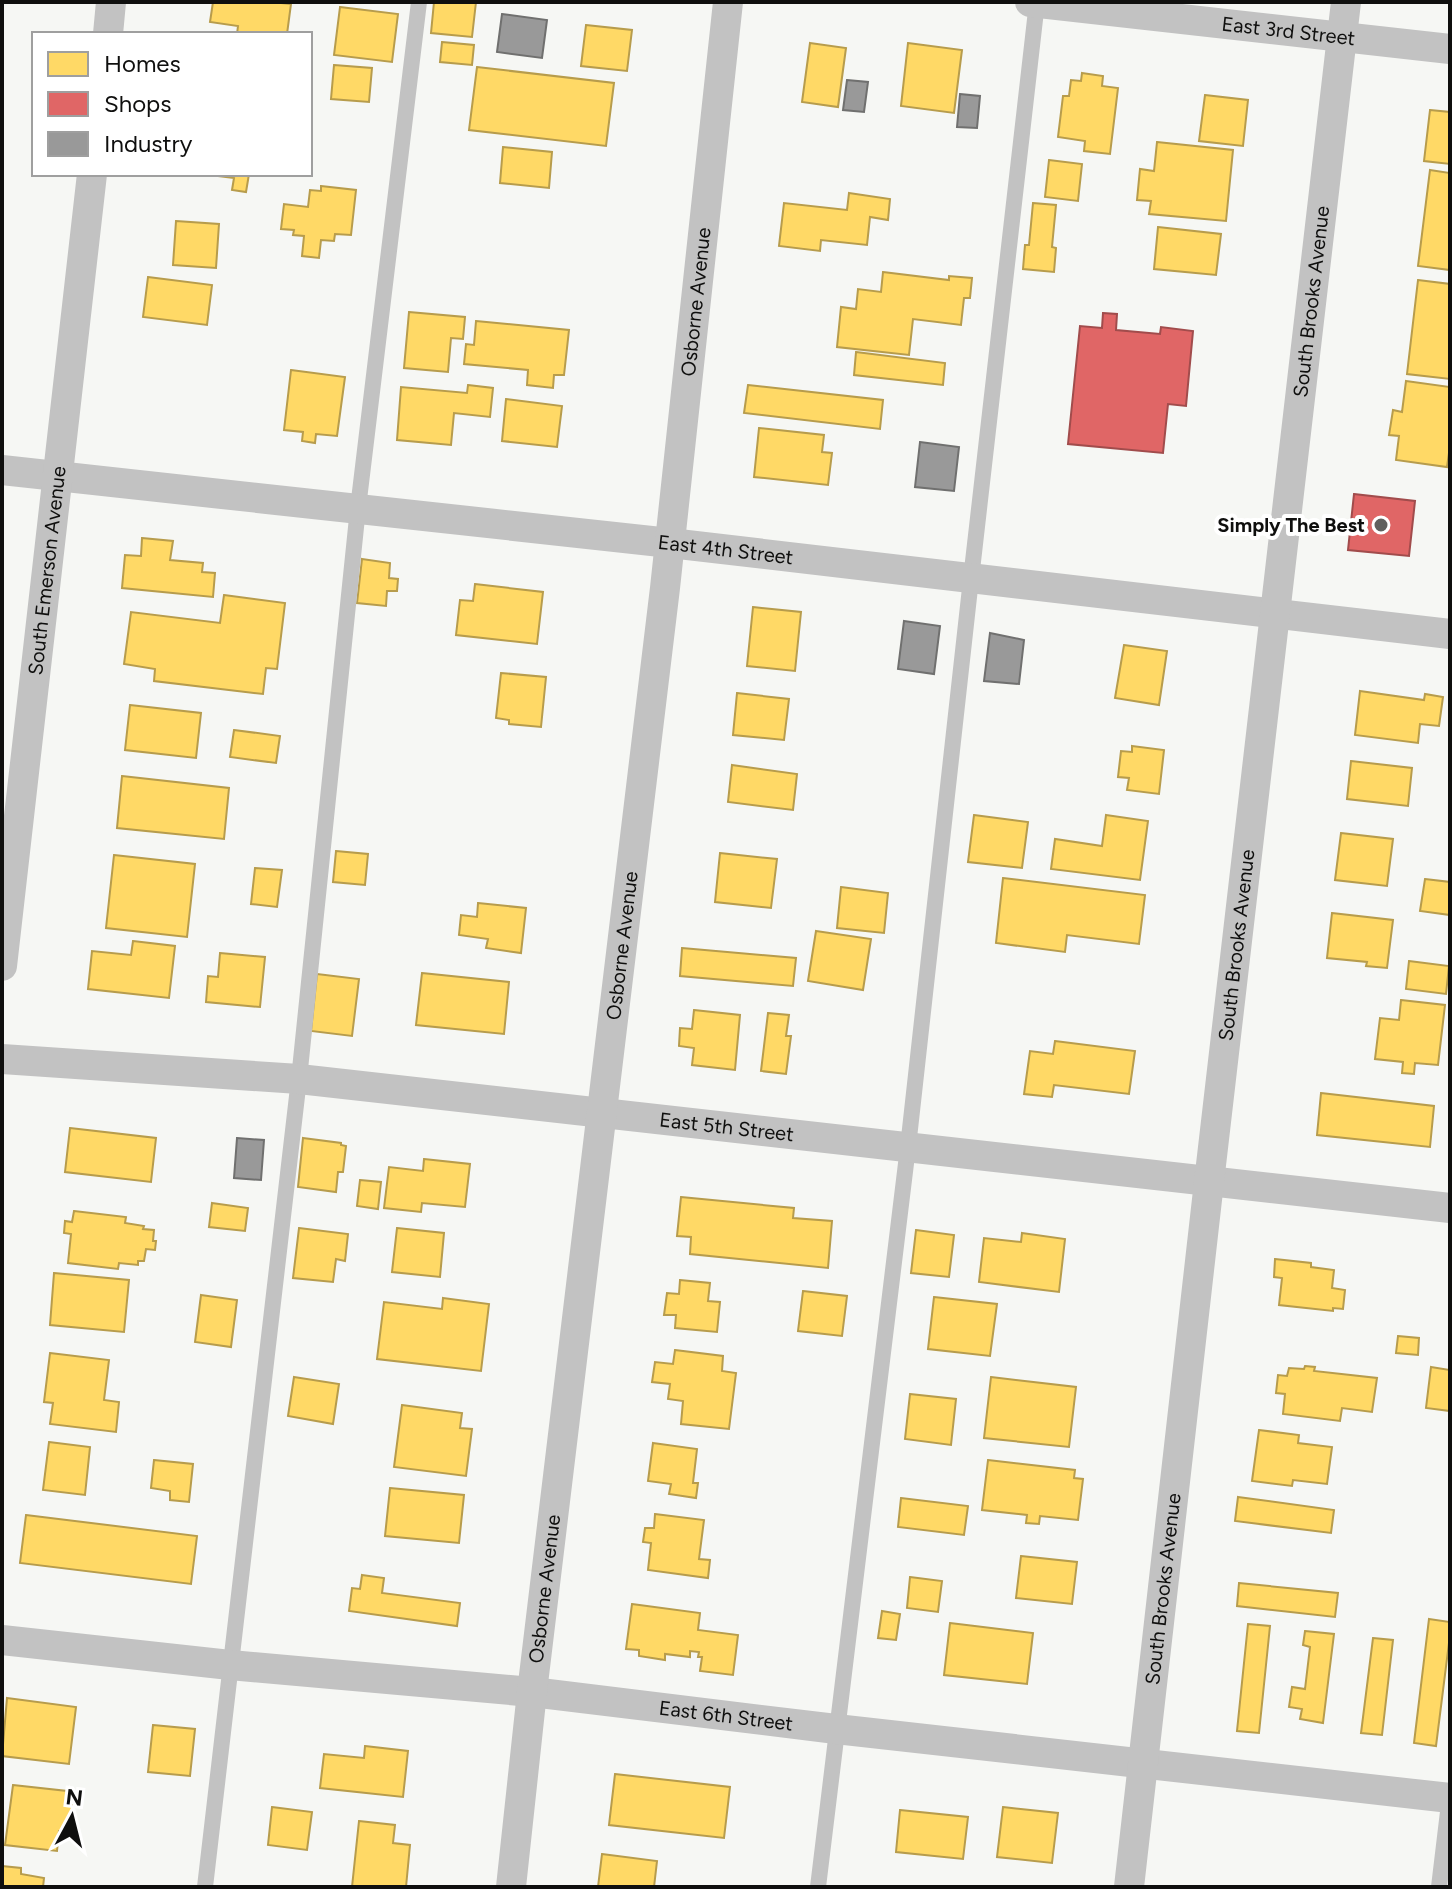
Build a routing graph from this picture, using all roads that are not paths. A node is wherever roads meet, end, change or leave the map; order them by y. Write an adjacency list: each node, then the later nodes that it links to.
1 (111, 2): 7 (street)
2 (419, 2): 13 (lane)
3 (728, 2): 14 (street, Osborne Avenue)
4 (1030, 2): 5 (street, East 3rd Street)
5 (1037, 2): 8 (street, East 3rd Street); 15 (lane)
6 (1346, 2): 8 (street, South Brooks Avenue)
7 (108, 32)
8 (1342, 37): 9 (street, East 3rd Street); 16 (street, South Brooks Avenue)
9 (1450, 49)
10 (92, 176): 12 (street, South Emerson Avenue)
11 (2, 470): 12 (street, East 4th Street)
12 (57, 477): 13 (street, East 4th Street); 18 (street, South Emerson Avenue)
13 (358, 508): 14 (street, East 4th Street); 20 (lane)
14 (670, 543): 15 (street, East 4th Street); 21 (street, Osborne Avenue)
15 (971, 579): 16 (street, East 4th Street); 22 (lane)
16 (1274, 615): 17 (street, East 4th Street); 23 (street, South Brooks Avenue)
17 (1450, 634)
18 (2, 966)
19 (2, 1059): 20 (street, East 5th Street)
20 (299, 1079): 21 (street, East 5th Street); 26 (lane)
21 (602, 1112): 22 (street, East 5th Street); 27 (street, Osborne Avenue)
22 (908, 1147): 23 (street, East 5th Street); 28 (lane)
23 (1209, 1182): 24 (street, East 5th Street); 29 (street, South Brooks Avenue)
24 (1450, 1208)
25 (2, 1640): 26 (street, East 6th Street)
26 (230, 1665): 27 (street, East 6th Street); 31 (lane)
27 (532, 1692): 28 (street, East 6th Street); 32 (street, Osborne Avenue)
28 (836, 1729): 29 (street, East 6th Street); 33 (lane)
29 (1142, 1764): 30 (street, East 6th Street); 34 (street, South Brooks Avenue)
30 (1450, 1797): 35 (lane)
31 (205, 1887)
32 (511, 1887)
33 (818, 1887)
34 (1129, 1887)
35 (1439, 1887)

